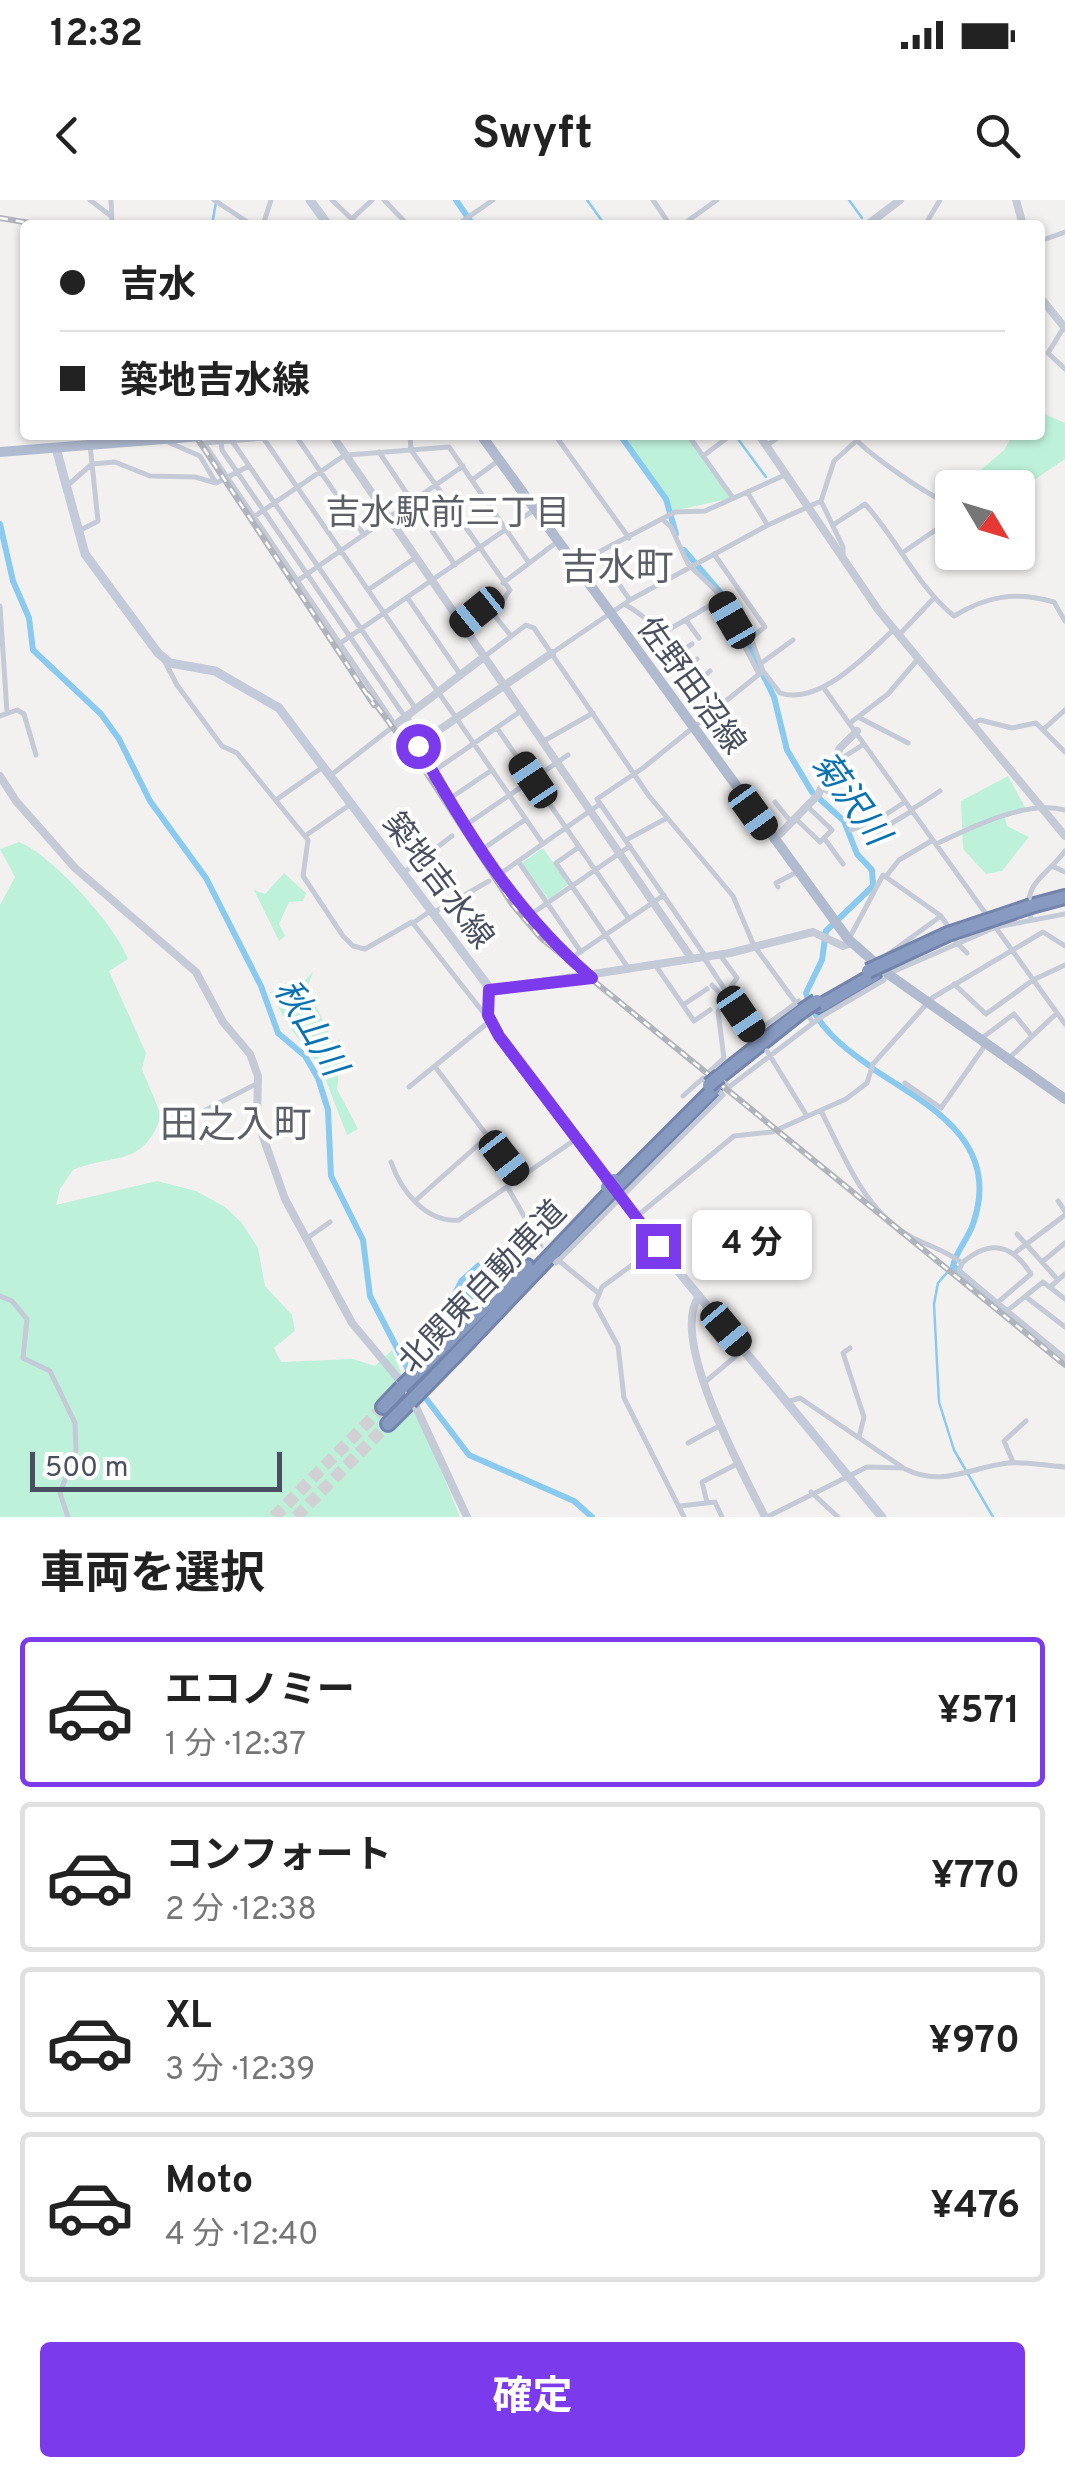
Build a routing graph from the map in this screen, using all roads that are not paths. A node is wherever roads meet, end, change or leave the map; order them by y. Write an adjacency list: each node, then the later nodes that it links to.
1 (90, 200): 10 (street)
2 (111, 200): 10 (street)
3 (214, 200): 13 (street)
4 (332, 200): 11 (street)
5 (372, 200): 11 (street)
6 (384, 200): 14 (street)
7 (493, 200): 15 (street)
8 (716, 200): 16 (street)
9 (900, 200): 17 (street)
10 (112, 216): 12 (street)
11 (353, 218)
12 (112, 220)
13 (244, 220)
14 (403, 220)
15 (464, 220)
16 (689, 220)
17 (873, 220)
18 (1045, 303): 19 (street)
19 (1064, 328): 20 (street)
20 (1065, 369)
21 (84, 440): 39 (main road)
22 (88, 440): 46 (street)
23 (234, 440): 36 (street); 47 (street)
24 (265, 440): 57 (street)
25 (301, 440): 49 (street)
26 (336, 440): 43 (street)
27 (410, 440): 40 (street)
28 (485, 440): 45 (main road, 佐野田沼線)
29 (559, 440): 76 (street)
30 (692, 440): 44 (street)
31 (725, 440): 44 (street)
32 (762, 440): 38 (street)
33 (773, 440): 38 (street)
34 (852, 440): 62 (street)
35 (857, 440): 59 (street)
36 (222, 442): 50 (street); 53 (street)
37 (170, 443): 54 (street)
38 (766, 446): 51 (street)
39 (56, 448): 41 (main road); 56 (main road)
40 (411, 450): 42 (street); 48 (street); 55 (street)
41 (0, 452)
42 (379, 452): 43 (street); 61 (street)
43 (346, 455): 49 (street); 68 (street)
44 (703, 456): 60 (street)
45 (499, 460): 52 (street); 65 (main road, 佐野田沼線)
46 (92, 464): 54 (street); 56 (street); 73 (street)
47 (249, 466): 50 (street); 63 (street)
48 (463, 466): 52 (street); 55 (street)
49 (321, 472): 57 (street); 75 (street)
50 (238, 473): 53 (street); 66 (street)
51 (785, 474): 58 (street); 64 (street)
52 (472, 480): 72 (street)
53 (227, 481): 54 (street); 67 (street)
54 (216, 483)
55 (436, 485): 61 (street); 78 (street)
56 (67, 486): 73 (main road)
57 (298, 487): 63 (street); 79 (street)
58 (747, 492): 60 (street); 70 (street)
59 (935, 493)
60 (733, 498): 69 (street)
61 (413, 501): 68 (street); 85 (street)
62 (821, 502): 64 (street); 71 (street)
63 (274, 503): 66 (street); 87 (street)
64 (806, 506): 70 (street); 83 (street)
65 (535, 510): 72 (street); 77 (main road, 佐野田沼線)
66 (264, 511): 67 (street); 88 (street)
67 (252, 518): 90 (street)
68 (388, 518): 75 (street); 82 (street)
69 (662, 519): 76 (street); 86 (street)
70 (768, 525): 81 (street)
71 (833, 526): 80 (street); 83 (street)
72 (506, 530): 78 (street); 84 (street)
73 (79, 531): 119 (main road)
74 (935, 531): 80 (street)
75 (364, 535): 79 (street)
76 (630, 538): 96 (street)
77 (557, 542): 84 (street); 101 (main road, 佐野田沼線)
78 (479, 548): 85 (street); 91 (street)
79 (342, 551): 87 (street); 92 (street)
80 (904, 552): 94 (street)
81 (714, 554): 86 (street); 122 (street)
82 (415, 558): 89 (street); 92 (street)
83 (841, 558): 108 (street)
84 (529, 562): 91 (street)
85 (455, 565): 89 (street)
86 (690, 566): 95 (street); 96 (street)
87 (318, 567): 88 (street); 106 (street)
88 (307, 574): 90 (street); 110 (street)
89 (431, 581): 93 (street); 104 (street)
90 (296, 582): 113 (street)
91 (503, 582): 97 (street)
92 (368, 590): 100 (street)
93 (408, 598): 100 (street); 124 (street)
94 (934, 598): 103 (street); 108 (street)
95 (720, 599): 98 (street); 122 (street)
96 (627, 602): 101 (street); 107 (street)
97 (501, 603)
98 (710, 606): 102 (street); 105 (street)
99 (1, 609): 125 (street)
100 (384, 613): 106 (street); 130 (street)
101 (610, 614): 115 (street); 142 (main road, 佐野田沼線)
102 (686, 620): 107 (street); 111 (street)
103 (1065, 621)
104 (461, 625): 109 (street); 117 (street)
105 (722, 626)
106 (360, 630): 110 (street); 132 (street)
107 (663, 633): 116 (street)
108 (896, 633): 120 (street); 129 (street)
109 (511, 636): 115 (street); 117 (street)
110 (350, 637): 113 (street); 137 (street)
111 (699, 638)
112 (793, 640): 122 (street)
113 (339, 644): 141 (street)
114 (692, 644): 116 (street)
115 (552, 653): 127 (street); 135 (street)
116 (676, 655): 121 (street)
117 (484, 657): 124 (street); 127 (street)
118 (697, 659): 121 (street)
119 (164, 660): 156 (main road, 築地吉水線); 165 (street)
120 (918, 660): 138 (street); 140 (street)
121 (685, 668): 128 (street)
122 (761, 670): 129 (street); 131 (street)
123 (710, 671): 128 (street)
124 (460, 674): 130 (street)
125 (8, 679): 126 (street); 136 (street)
126 (0, 684)
127 (503, 686): 134 (street); 139 (street)
128 (694, 686): 131 (street)
129 (823, 687): 143 (street)
130 (438, 692): 132 (street); 139 (street)
131 (718, 708): 142 (street)
132 (416, 709): 137 (street)
133 (1065, 710): 145 (street)
134 (521, 711): 144 (street); 147 (street)
135 (593, 713): 147 (street); 159 (street)
136 (3, 715): 152 (street)
137 (405, 717): 141 (street); 146 (street)
138 (858, 717): 143 (street); 148 (street)
139 (456, 718): 146 (street); 149 (street)
140 (973, 723): 145 (street); 173 (street)
141 (394, 725): 156 (street)
142 (692, 727): 159 (street); 188 (main road, 佐野田沼線)
143 (854, 727): 150 (street); 155 (street)
144 (497, 728): 149 (street); 161 (street)
145 (1044, 728): 151 (street)
146 (422, 741): 158 (street)
147 (542, 742): 154 (street)
148 (908, 743)
149 (474, 744): 157 (street); 158 (street)
150 (864, 744): 155 (street); 169 (street)
151 (1065, 752)
152 (36, 754)
153 (568, 755): 154 (street)
154 (556, 763): 161 (street); 176 (street)
155 (833, 764): 162 (street)
156 (328, 770): 165 (street); 170 (main road, 築地吉水線)
157 (492, 770): 164 (street); 166 (street)
158 (431, 772): 166 (street)
159 (634, 774): 171 (street); 177 (street)
160 (0, 776): 260 (street)
161 (533, 780): 164 (street); 181 (street)
162 (822, 788): 167 (street); 172 (street)
163 (940, 790): 174 (street)
164 (509, 795): 178 (street); 180 (street)
165 (276, 800): 184 (street)
166 (448, 800): 180 (street)
167 (842, 801)
168 (775, 802): 179 (street)
169 (905, 802): 174 (street); 182 (street)
170 (352, 804): 184 (street); 202 (main road, 築地吉水線)
171 (600, 804): 176 (street); 190 (street)
172 (807, 806): 179 (street); 187 (street)
173 (1046, 808): 175 (street); 186 (street); 189 (street)
174 (911, 810): 183 (street); 189 (street)
175 (1065, 810)
176 (590, 812): 181 (street); 195 (street)
177 (666, 818): 190 (street); 227 (street)
178 (526, 819): 191 (street); 193 (street)
179 (793, 820): 187 (street); 188 (street)
180 (464, 827): 193 (street)
181 (566, 828): 191 (street); 192 (street)
182 (852, 830)
183 (877, 832)
184 (305, 836): 219 (street)
185 (452, 836): 202 (street)
186 (1065, 836)
187 (824, 838): 197 (street)
188 (774, 840): 200 (main road, 佐野田沼線)
189 (934, 842): 203 (street); 214 (street)
190 (628, 843): 195 (street); 208 (street)
191 (543, 844): 196 (street)
192 (579, 847): 199 (street); 206 (street)
193 (480, 851): 204 (street)
194 (1065, 851): 198 (street)
195 (619, 854): 199 (street); 211 (street)
196 (518, 861): 204 (street); 210 (street)
197 (843, 864)
198 (1052, 866): 201 (street); 212 (street)
199 (595, 870): 206 (street); 218 (street)
200 (797, 872): 207 (street); 223 (main road, 佐野田沼線)
201 (1065, 872)
202 (401, 874): 213 (main road, 築地吉水線)
203 (887, 875): 216 (street); 223 (street)
204 (497, 876): 217 (street)
205 (489, 881): 213 (street)
206 (572, 886): 210 (street); 222 (street)
207 (778, 887)
208 (664, 895): 211 (street); 234 (street)
209 (1065, 900): 212 (highway, 北関東自動車道)
210 (548, 903): 217 (street); 230 (street)
211 (653, 903): 218 (street); 235 (street)
212 (1030, 909): 214 (street); 215 (street); 221 (street); 241 (highway, 北関東自動車道, bridge)
213 (430, 914): 219 (street); 245 (main road, 築地吉水線)
214 (985, 914): 220 (street); 221 (street)
215 (1065, 914)
216 (940, 916): 220 (street); 229 (street)
217 (527, 917): 236 (street)
218 (629, 919): 222 (street)
219 (413, 923): 253 (street)
220 (950, 927): 224 (street); 225 (street)
221 (996, 927): 225 (street); 228 (street)
222 (606, 936): 230 (street); 240 (street)
223 (850, 941): 227 (street); 241 (main road, 佐野田沼線)
224 (916, 942): 229 (street); 233 (street)
225 (956, 942): 231 (street); 233 (street)
226 (1065, 946): 228 (street)
227 (754, 947): 232 (street); 251 (street)
228 (1010, 949): 243 (street); 244 (street)
229 (894, 951): 238 (street); 241 (street)
230 (581, 952): 236 (street)
231 (967, 953)
232 (720, 955): 234 (street); 247 (street)
233 (922, 956): 238 (street)
234 (705, 957): 235 (street); 247 (street)
235 (692, 959): 239 (street)
236 (570, 960): 242 (street)
237 (1065, 964): 243 (street)
238 (903, 965): 241 (street)
239 (656, 966): 240 (street); 249 (street)
240 (630, 970): 242 (street)
241 (877, 973): 246 (street); 248 (main road, 佐野田沼線); 251 (street); 251 (highway, 北関東自動車道, bridge)
242 (592, 978): 245 (street)
243 (1033, 980): 244 (street); 252 (street)
244 (954, 984): 248 (street)
245 (489, 990): 253 (main road, 築地吉水線)
246 (875, 992)
247 (726, 994): 249 (street); 251 (street); 257 (street)
248 (928, 1003): 256 (main road, 佐野田沼線); 266 (street)
249 (684, 1006): 250 (street)
250 (710, 1010)
251 (804, 1013): 257 (street); 273 (highway, 北関東自動車道)
252 (1057, 1013): 254 (street); 255 (street)
253 (490, 1021): 259 (street); 269 (main road)
254 (1065, 1024)
255 (1030, 1035): 256 (street); 258 (street)
256 (983, 1042): 258 (main road, 佐野田沼線); 261 (street)
257 (768, 1053): 267 (street)
258 (1008, 1060): 264 (main road, 佐野田沼線)
259 (436, 1068): 262 (street); 268 (street)
260 (258, 1082): 265 (street); 280 (street)
261 (905, 1083)
262 (409, 1087)
263 (683, 1096): 273 (street)
264 (1065, 1099)
265 (177, 1109)
266 (821, 1111): 267 (street); 287 (street)
267 (808, 1117): 277 (street)
268 (488, 1137): 271 (street); 274 (street)
269 (576, 1139): 271 (street); 273 (main road)
270 (392, 1162): 274 (street)
271 (520, 1179): 272 (street)
272 (508, 1188): 274 (street); 283 (street)
273 (614, 1188): 277 (main road); 291 (street); 300 (highway, 北関東自動車道)
274 (414, 1201)
275 (1058, 1201): 276 (street)
276 (1065, 1213): 282 (street)
277 (636, 1216): 284 (main road)
278 (330, 1222): 280 (street)
279 (1017, 1234): 282 (street)
280 (306, 1238): 322 (street)
281 (1065, 1243): 286 (street)
282 (1026, 1244): 285 (street); 286 (street)
283 (541, 1246)
284 (658, 1246): 291 (street); 293 (main road)
285 (1015, 1253): 287 (street); 296 (street)
286 (1042, 1262): 289 (street)
287 (962, 1263): 296 (street)
288 (1065, 1274): 289 (street)
289 (1058, 1280): 290 (street)
290 (1050, 1287): 294 (street); 295 (street)
291 (597, 1292): 319 (street)
292 (0, 1296): 321 (street)
293 (699, 1296): 301 (main road); 303 (street)
294 (1026, 1297): 297 (street); 298 (street)
295 (1065, 1299)
296 (998, 1303): 297 (street)
297 (1007, 1311): 302 (street)
298 (1065, 1327)
299 (850, 1348): 309 (street)
300 (450, 1350): 305 (highway, 北関東自動車道, bridge); 307 (highway, 北関東自動車道, bridge)
301 (743, 1350): 303 (street); 304 (main road)
302 (1063, 1354)
303 (702, 1384): 308 (street)
304 (787, 1402): 309 (street); 316 (main road)
305 (383, 1407)
306 (1026, 1420): 312 (street)
307 (388, 1424)
308 (721, 1424): 310 (street); 313 (street)
309 (858, 1438): 315 (street)
310 (688, 1443)
311 (1065, 1455): 314 (street)
312 (1013, 1462): 314 (street); 315 (street)
313 (738, 1463): 318 (street); 325 (street)
314 (1062, 1467)
315 (905, 1468): 316 (street)
316 (847, 1475): 317 (street); 326 (main road)
317 (811, 1492): 320 (street); 325 (street)
318 (707, 1502): 319 (street); 324 (street)
319 (680, 1506): 323 (street)
320 (834, 1516)
321 (68, 1517)
322 (467, 1517)
323 (684, 1517)
324 (722, 1517)
325 (766, 1517)
326 (882, 1517)

